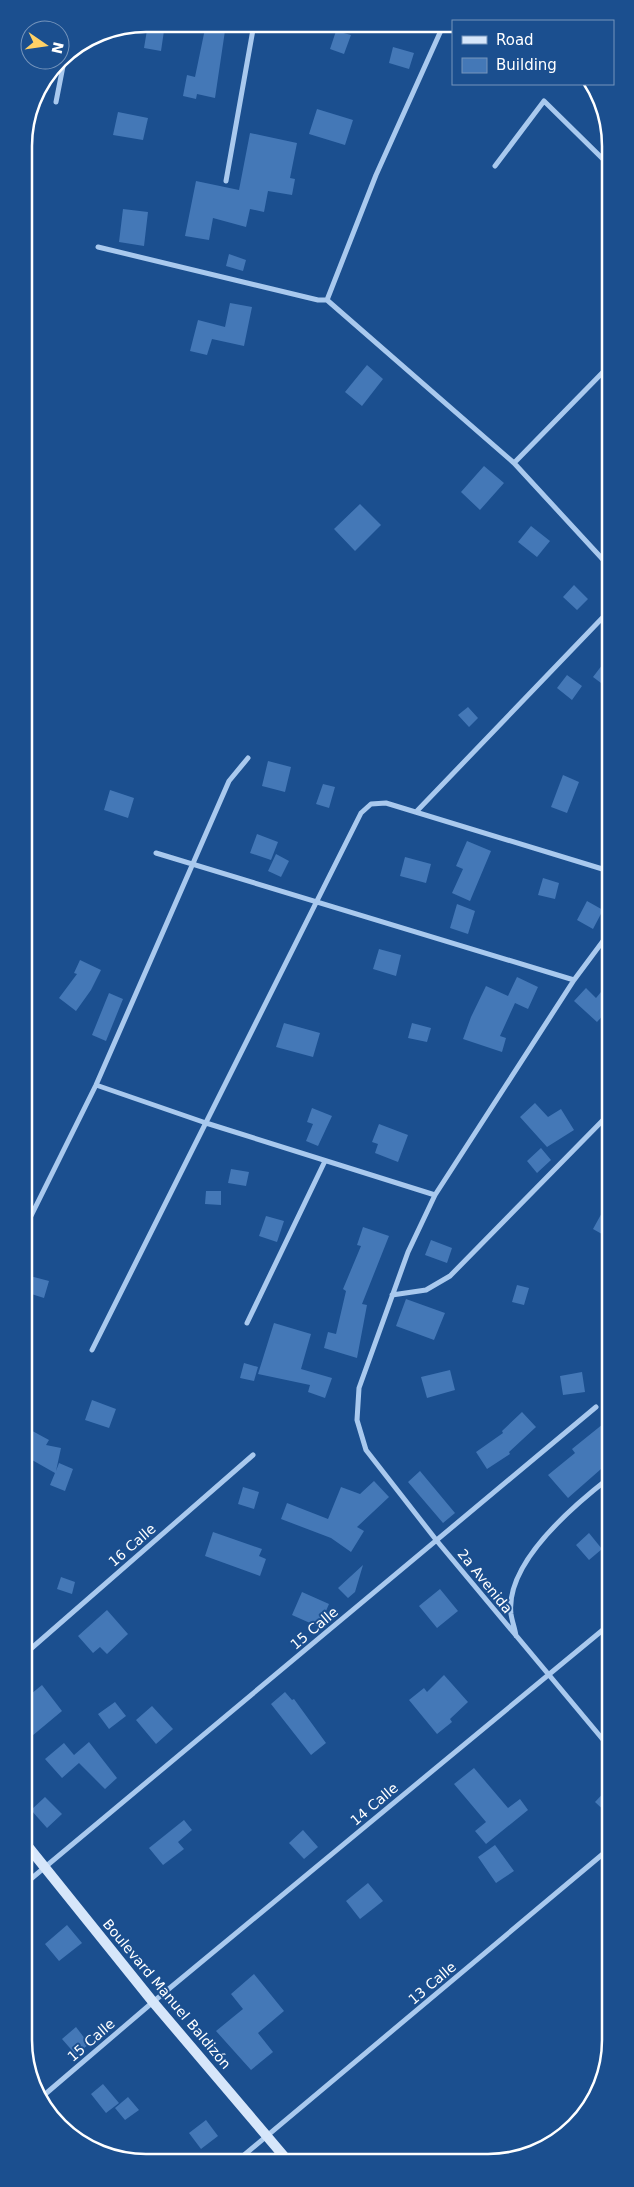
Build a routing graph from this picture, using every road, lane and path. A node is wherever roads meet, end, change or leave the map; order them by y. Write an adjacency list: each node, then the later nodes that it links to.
1 (253, 32): 7 (street)
2 (440, 32): 9 (street)
3 (62, 70): 4 (street)
4 (56, 102)
5 (602, 158): 6 (street)
6 (495, 166)
7 (226, 181)
8 (98, 247): 9 (street)
9 (327, 300): 11 (street)
10 (602, 373): 11 (street)
11 (514, 463): 12 (street)
12 (602, 557)
13 (602, 619): 15 (street)
14 (248, 758): 17 (street)
15 (416, 812): 18 (street); 19 (street)
16 (156, 854): 17 (street)
17 (194, 865): 19 (street); 22 (street)
18 (602, 869)
19 (316, 902): 21 (street); 24 (street)
20 (602, 944): 21 (street)
21 (574, 980): 26 (street)
22 (96, 1085): 24 (street); 27 (street)
23 (601, 1122): 28 (street)
24 (206, 1123): 25 (street); 30 (street)
25 (325, 1161): 26 (street); 29 (street)
26 (435, 1195): 28 (street)
27 (32, 1213)
28 (392, 1295): 34 (street, 2a Avenida)
29 (247, 1323)
30 (92, 1350)
31 (596, 1407): 34 (street, 15 Calle)
32 (253, 1455): 37 (street, 16 Calle)
33 (601, 1485): 36 (street)
34 (437, 1541): 36 (street, 2a Avenida); 42 (street, 15 Calle)
35 (601, 1631): 38 (street, 14 Calle)
36 (517, 1638): 38 (street, 2a Avenida)
37 (32, 1648)
38 (548, 1676): 39 (street, 2a Avenida); 44 (street, 14 Calle)
39 (601, 1738)
40 (32, 1851): 42 (main road, Boulevard Manuel Baldizón)
41 (601, 1855): 46 (street, 13 Calle)
42 (45, 1867): 43 (street); 44 (main road, Boulevard Manuel Baldizón)
43 (32, 1878)
44 (153, 2002): 45 (street, 15 Calle); 46 (main road, Boulevard Manuel Baldizón)
45 (46, 2094)
46 (268, 2136): 47 (street); 48 (main road, Boulevard Manuel Baldizón)
47 (246, 2154)
48 (282, 2154)

